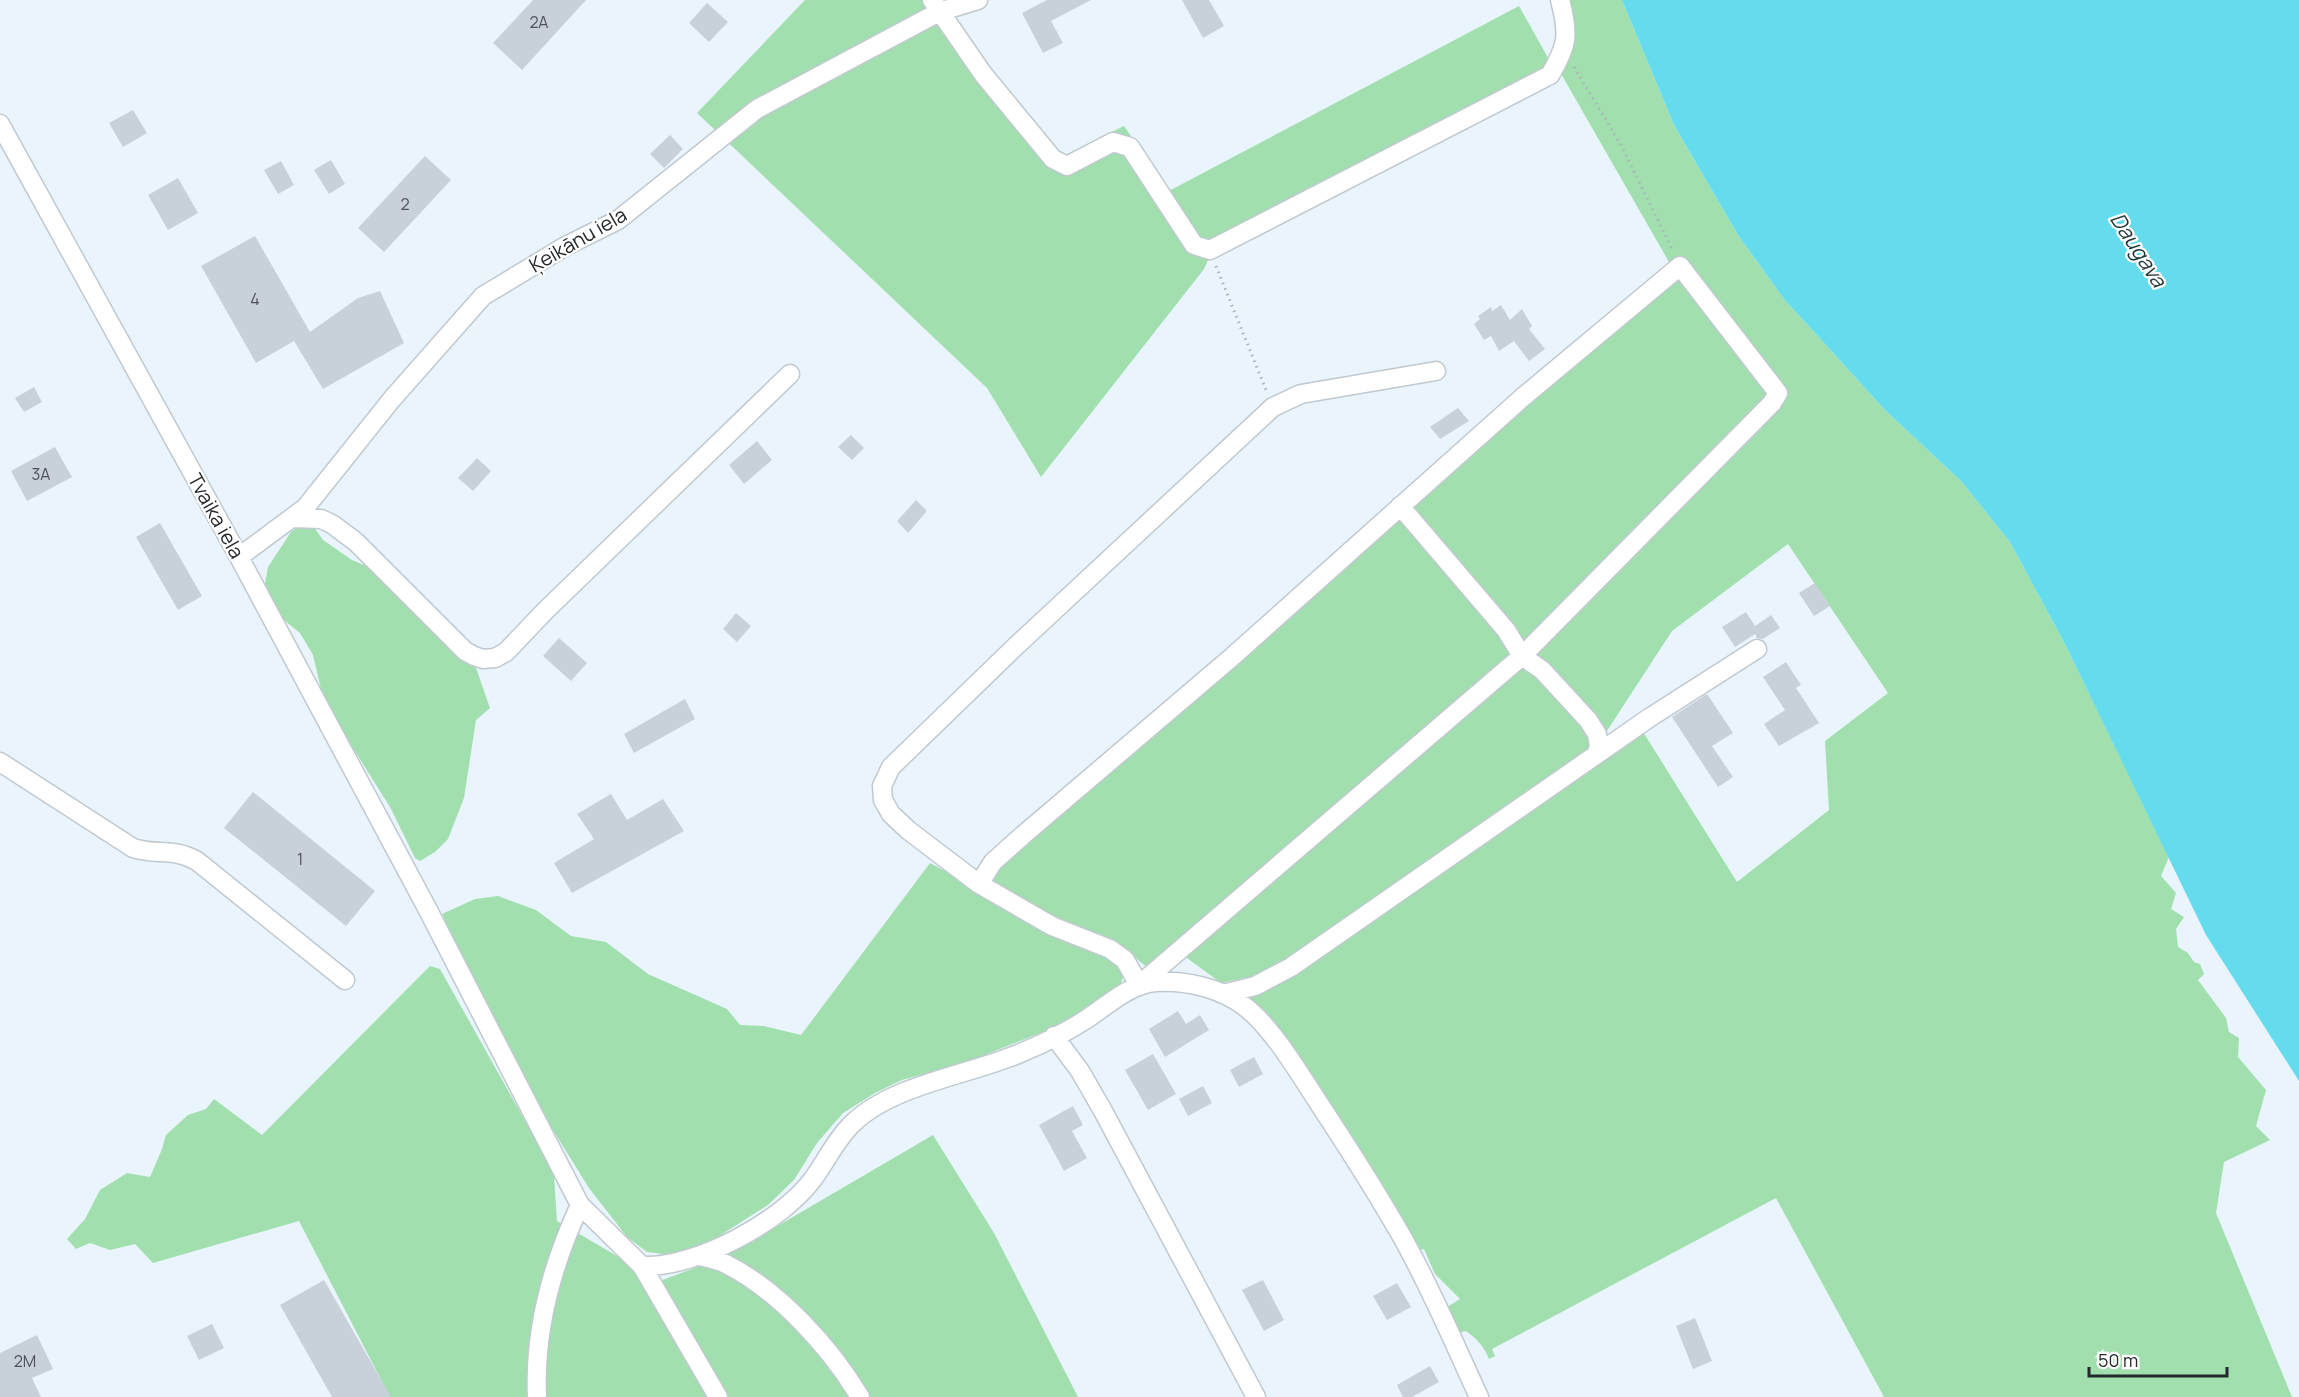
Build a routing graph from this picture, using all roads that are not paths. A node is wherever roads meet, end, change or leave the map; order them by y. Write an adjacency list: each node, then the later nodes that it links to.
1 (978, 0): 3 (street, Ķeikānu iela)
2 (1560, 0): 3 (street)
3 (936, 6): 8 (street, Ķeikānu iela)
4 (0, 124): 9 (street, Tvaika iela)
5 (1436, 371): 14 (street)
6 (790, 374): 8 (street)
7 (1400, 506): 11 (street); 11 (street); 14 (street)
8 (292, 518): 9 (street, Ķeikānu iela)
9 (239, 557): 19 (street, Tvaika iela)
10 (1758, 649): 12 (street)
11 (1522, 656): 12 (street); 16 (street)
12 (1596, 755): 17 (street)
13 (0, 762): 15 (street)
14 (979, 884): 16 (street)
15 (345, 980)
16 (1139, 985): 17 (street); 18 (street)
17 (1223, 994): 26 (street)
18 (1054, 1036): 20 (street); 25 (street)
19 (580, 1205): 21 (street, Tvaika iela); 22 (street)
20 (699, 1256): 21 (street); 24 (street)
21 (642, 1266): 23 (street, Tvaika iela)
22 (537, 1397)
23 (718, 1397)
24 (860, 1397)
25 (1256, 1397)
26 (1479, 1397)

